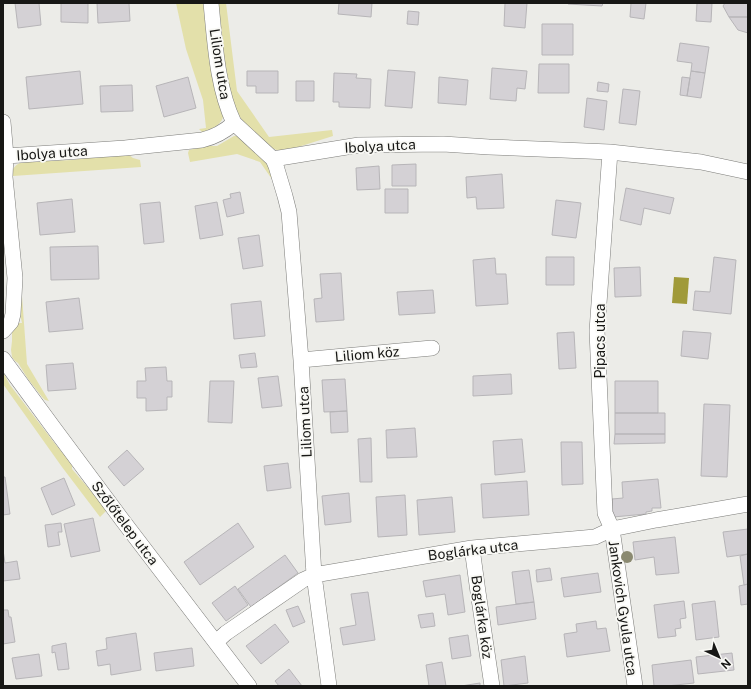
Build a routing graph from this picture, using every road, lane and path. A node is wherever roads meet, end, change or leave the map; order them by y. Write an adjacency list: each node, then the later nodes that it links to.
1 (211, 3): 3 (street, Liliom utca)
2 (3, 122): 5 (street)
3 (234, 123): 5 (street, Ibolya utca); 6 (street)
4 (610, 152): 6 (street, Ibolya utca); 7 (street, Ibolya utca); 13 (street, Pipacs utca)
5 (6, 156): 8 (street)
6 (273, 159): 11 (street, Liliom utca)
7 (748, 172)
8 (3, 331)
9 (432, 348): 11 (street, Liliom köz)
10 (3, 359): 16 (street, Szőlőtelep utca)
11 (301, 360): 15 (street, Liliom utca)
12 (748, 504): 13 (street, Boglárka utca)
13 (612, 529): 14 (street, Boglárka utca); 20 (street, Jankovich Gyula utca)
14 (472, 548): 15 (street, Boglárka utca); 19 (street, Boglárka köz)
15 (314, 575): 16 (street, Boglárka utca); 18 (street, Liliom utca)
16 (216, 642): 17 (street, Szőlőtelep utca)
17 (250, 686)
18 (329, 686)
19 (492, 686)
20 (635, 686)

